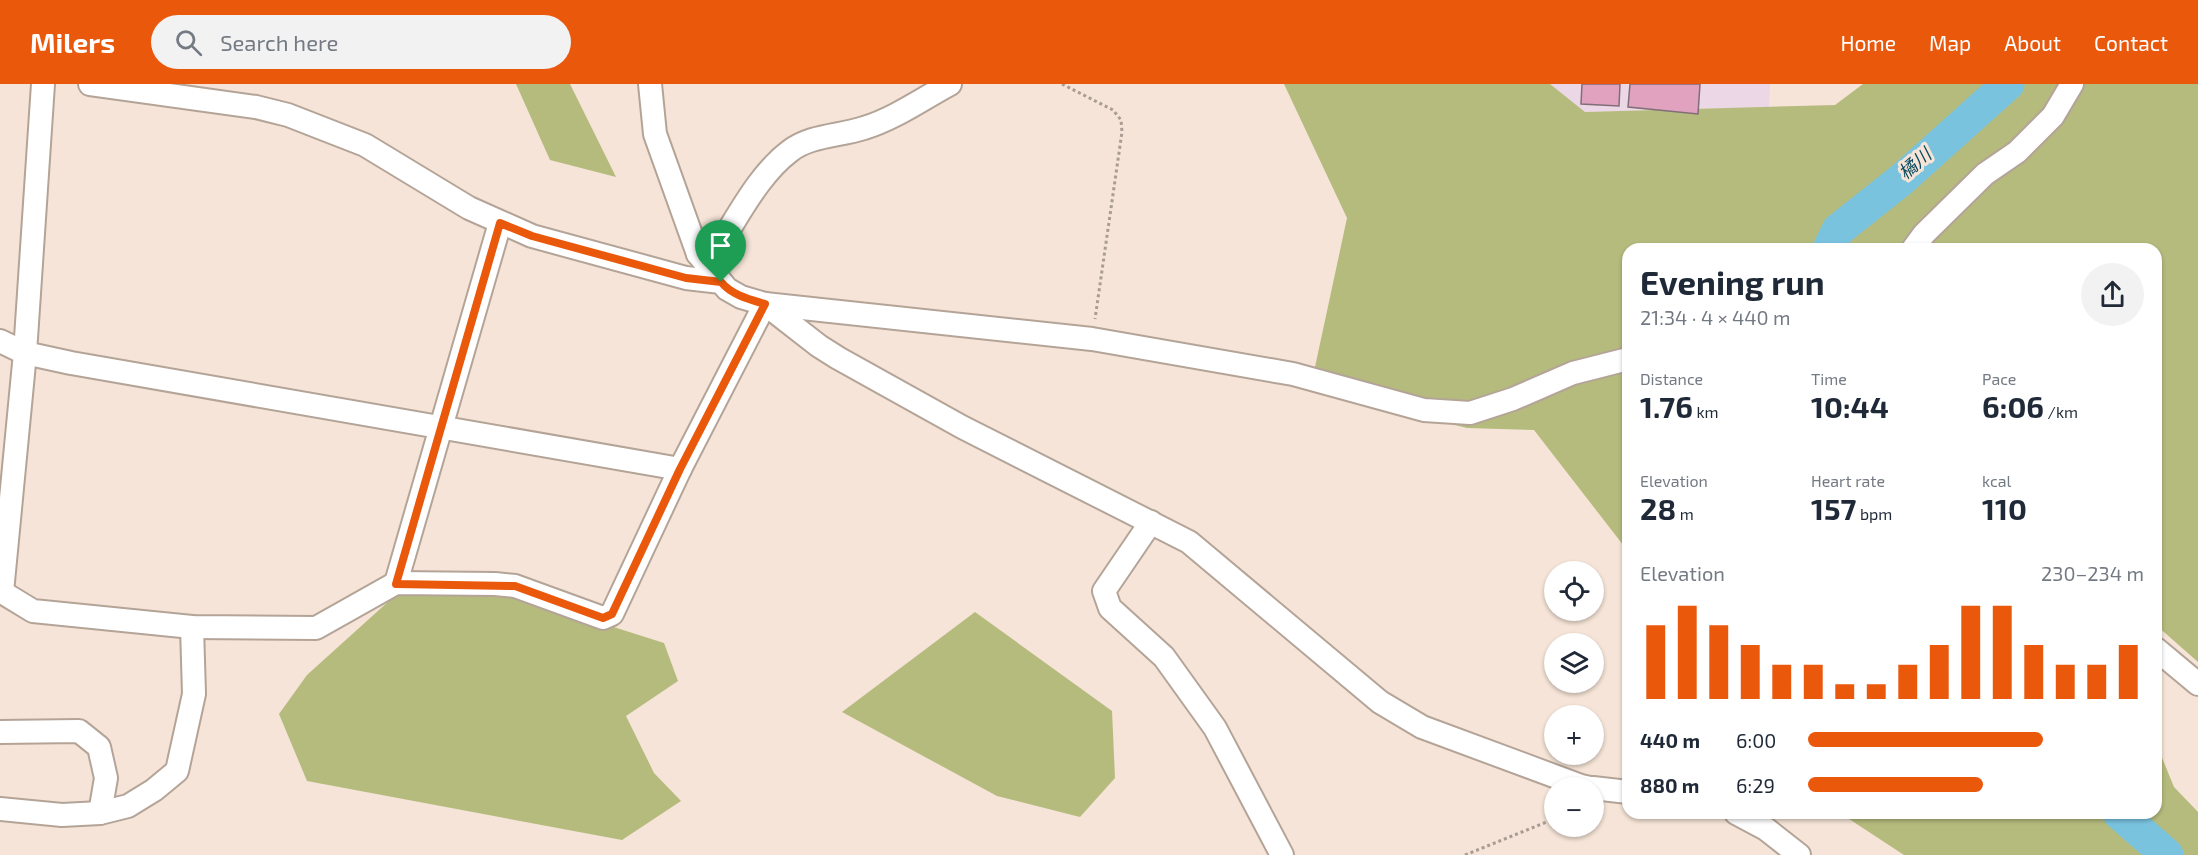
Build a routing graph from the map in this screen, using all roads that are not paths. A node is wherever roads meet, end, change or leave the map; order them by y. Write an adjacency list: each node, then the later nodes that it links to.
1 (43, 84): 12 (street)
2 (90, 84): 6 (street)
3 (650, 84): 8 (street)
4 (950, 84): 8 (street)
5 (2072, 84): 7 (street)
6 (500, 223): 9 (street); 14 (street)
7 (1917, 243)
8 (698, 254): 9 (street)
9 (721, 282): 10 (street)
10 (765, 304): 13 (street); 15 (street); 16 (street)
11 (0, 341): 12 (street)
12 (25, 353): 14 (street); 18 (street)
13 (1622, 361)
14 (441, 426): 15 (street); 17 (street)
15 (680, 469): 17 (street)
16 (1151, 522): 23 (street); 29 (street)
17 (396, 584): 19 (street)
18 (1, 592): 19 (street)
19 (192, 627): 27 (street)
20 (2162, 654): 21 (street)
21 (2198, 684)
22 (0, 732): 27 (street)
23 (1557, 777)
24 (1604, 789): 25 (street)
25 (1622, 791)
26 (0, 809): 27 (street)
27 (100, 813)
28 (1747, 819): 30 (street)
29 (1282, 855)
30 (1799, 855)

